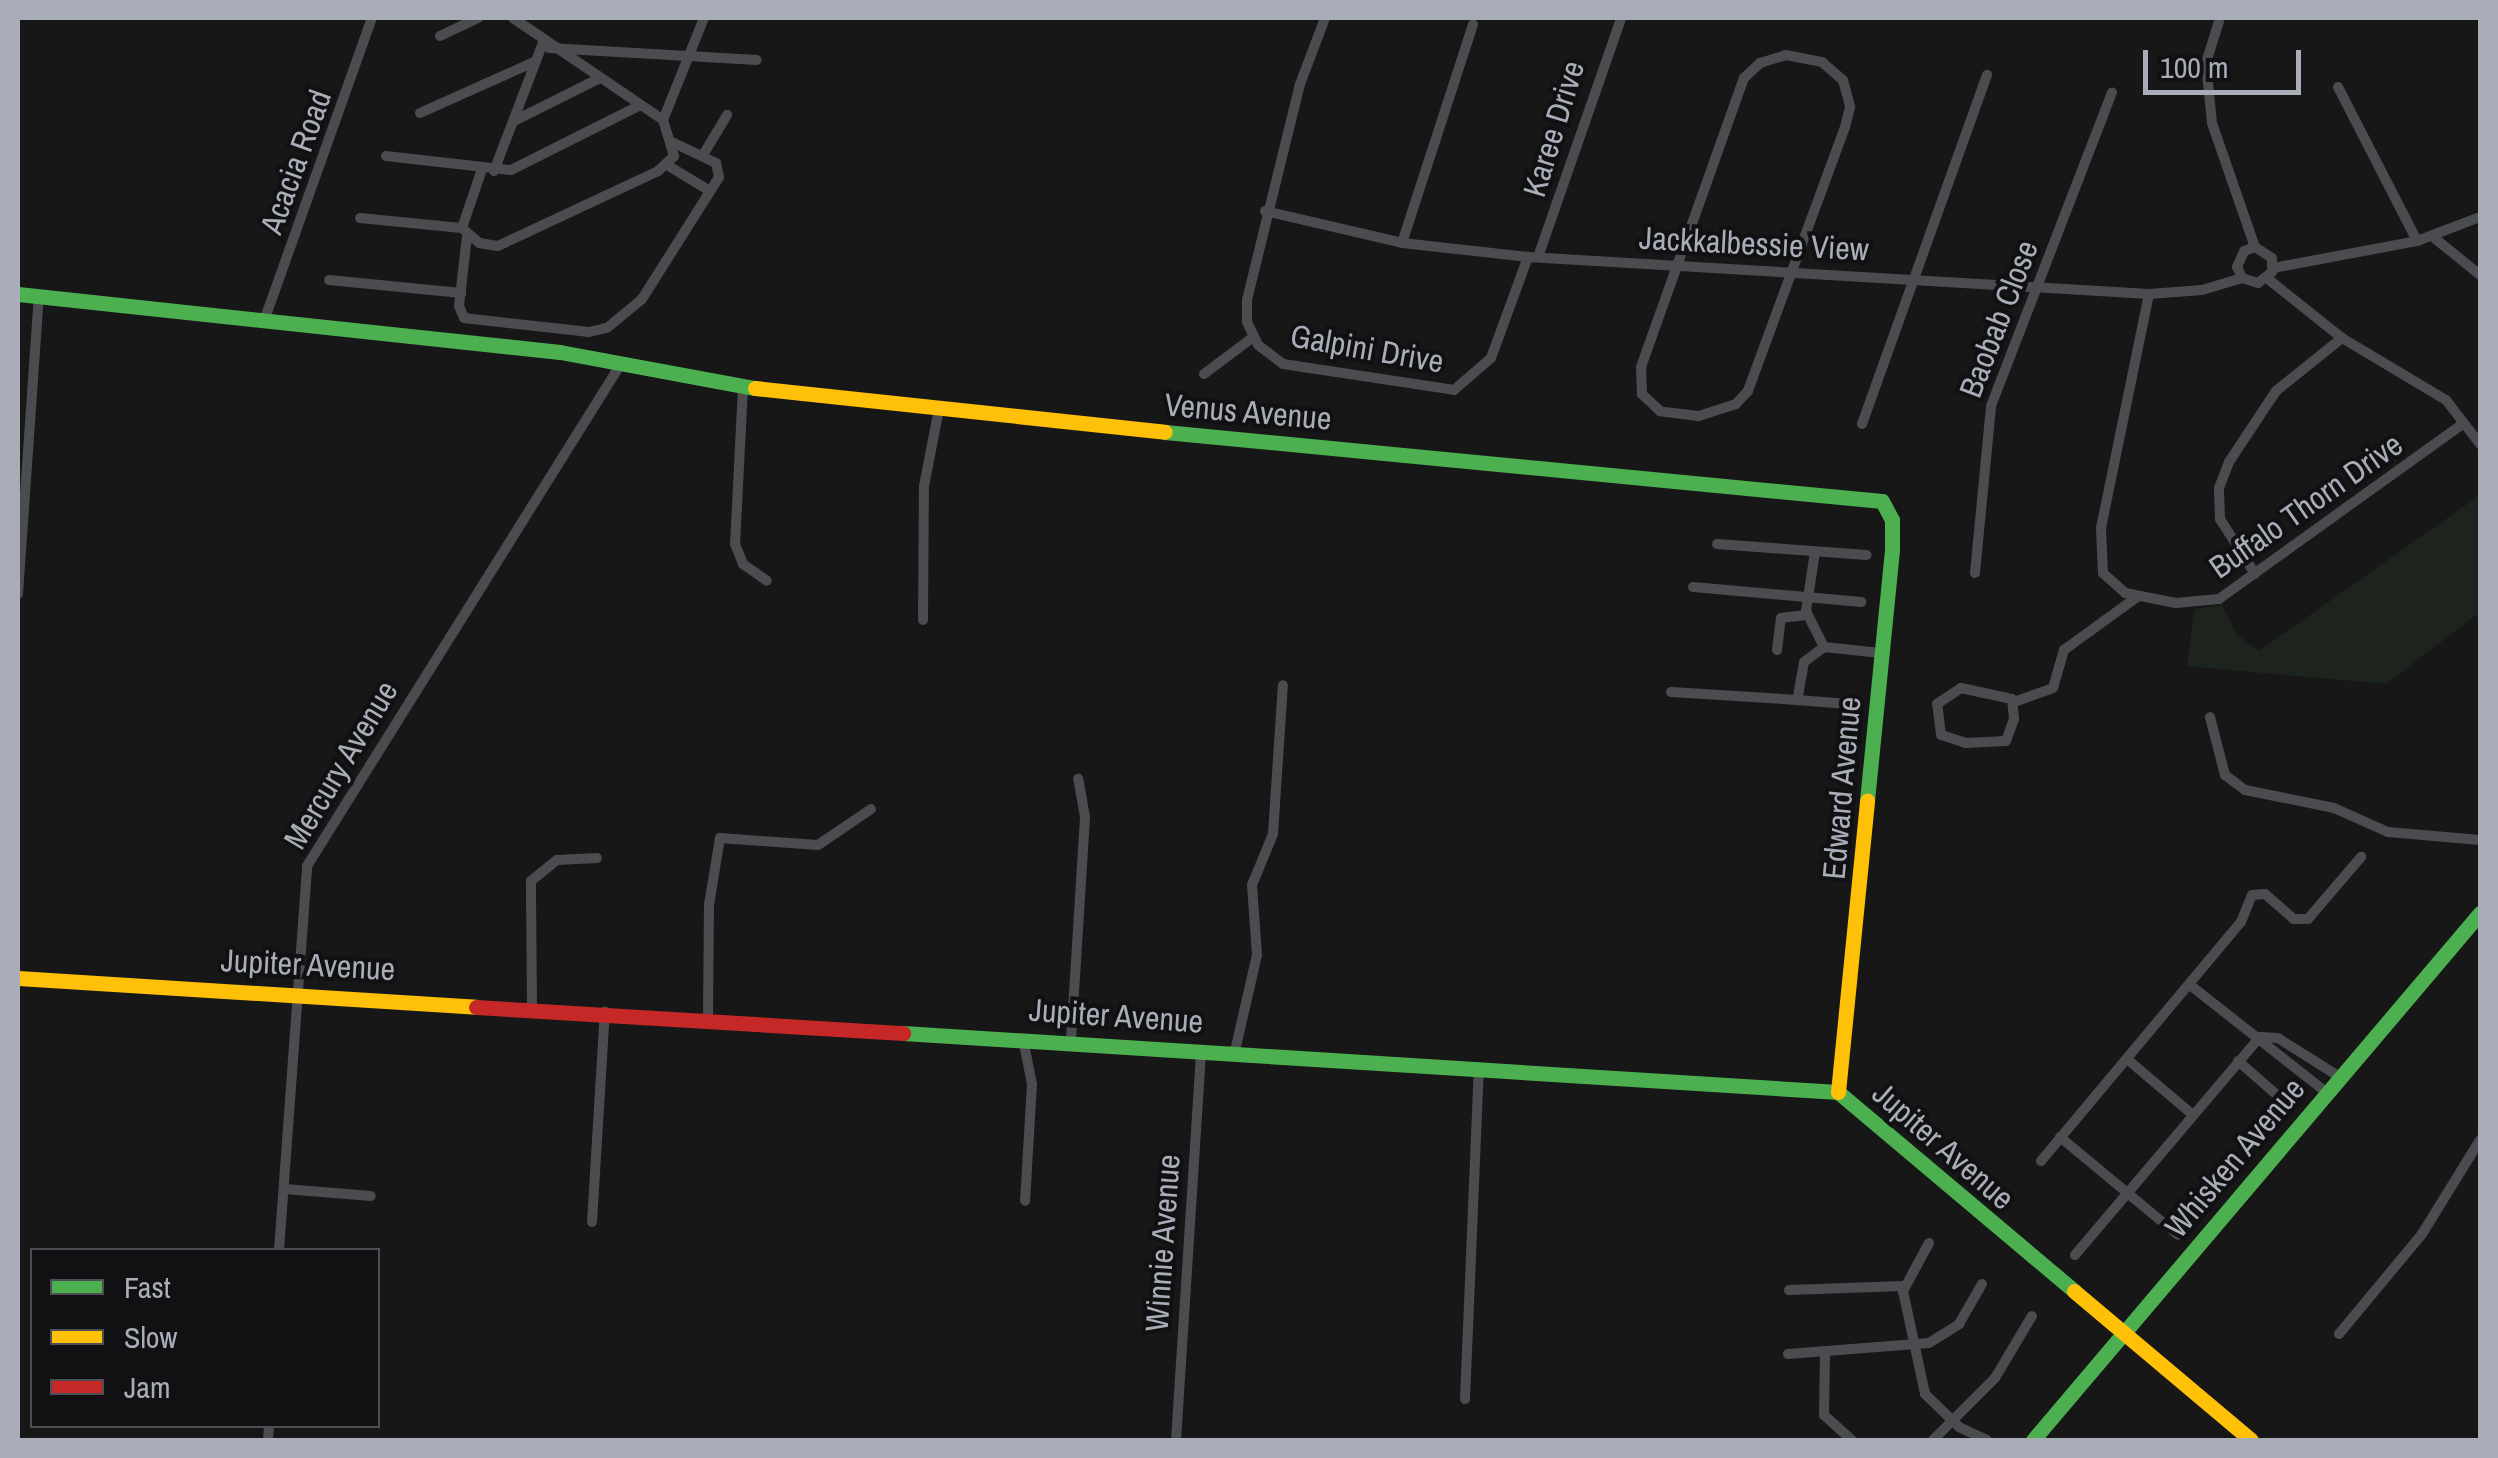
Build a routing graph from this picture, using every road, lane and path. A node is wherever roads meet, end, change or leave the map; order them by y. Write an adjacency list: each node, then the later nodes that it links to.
1 (372, 18): 51 (street, Acacia Road)
2 (478, 18): 9 (street)
3 (513, 18): 10 (street)
4 (704, 18): 11 (street)
5 (1324, 18): 30 (street, Galpini Drive)
6 (1621, 18): 38 (street, Karee Drive)
7 (2220, 18): 37 (street)
8 (1472, 24): 36 (street)
9 (440, 36)
10 (546, 46): 11 (street); 13 (street); 15 (street)
11 (691, 54): 12 (street); 22 (street)
12 (757, 60)
13 (536, 61): 19 (street); 21 (street)
14 (1987, 75): 43 (street)
15 (600, 78): 18 (street); 21 (street)
16 (2338, 88): 35 (street)
17 (2112, 92): 46 (street, Baobab Close)
18 (641, 106): 22 (street); 28 (street)
19 (420, 114)
20 (728, 114): 24 (street)
21 (516, 120): 28 (street)
22 (663, 120): 23 (street)
23 (672, 142): 24 (street); 26 (street)
24 (703, 155): 29 (street)
25 (386, 156): 27 (street)
26 (668, 165): 29 (street); 33 (street)
27 (482, 168): 28 (street); 33 (street)
28 (494, 171)
29 (710, 191): 47 (street)
30 (1266, 211): 36 (street, Jackkalbessie View); 52 (street, Galpini Drive)
31 (2480, 217): 34 (street)
32 (360, 218): 33 (street)
33 (464, 232): 47 (street)
34 (2432, 236): 35 (street); 42 (street)
35 (2417, 241): 41 (street)
36 (1402, 243): 38 (street, Jackkalbessie View)
37 (2255, 247): 41 (street); 44 (street)
38 (1533, 257): 39 (street, Jackkalbessie View); 52 (street, Galpini Drive)
39 (1680, 264): 40 (street, Jackkalbessie View); 40 (street); 40 (street)
40 (1790, 271): 43 (street, Jackkalbessie View)
41 (2270, 273): 44 (street, Jackkalbessie View); 53 (street)
42 (2480, 276)
43 (1914, 278): 46 (street, Jackkalbessie View); 58 (street)
44 (2242, 278): 49 (street, Jackkalbessie View)
45 (328, 280): 47 (street)
46 (2038, 285): 49 (street, Jackkalbessie View); 65 (street, Baobab Close)
47 (461, 293)
48 (18, 294): 50 (street, Venus Avenue)
49 (2149, 294): 70 (street)
50 (39, 295): 51 (street, Venus Avenue); 69 (street)
51 (264, 321): 54 (street, Venus Avenue)
52 (1252, 338): 55 (street)
53 (2342, 338): 59 (street); 66 (street)
54 (622, 362): 56 (street, Venus Avenue); 92 (street, Mercury Avenue)
55 (1204, 374)
56 (742, 387): 57 (street, Venus Avenue); 67 (street)
57 (940, 409): 61 (street, Venus Avenue); 74 (street)
58 (1862, 424)
59 (2461, 425): 60 (street); 66 (street, Buffalo Thorn Drive)
60 (2480, 444)
61 (1872, 496): 77 (street, Edward Avenue)
62 (1716, 544): 63 (street)
63 (1816, 552): 64 (street); 71 (street)
64 (1866, 556)
65 (1975, 573)
66 (2255, 574): 70 (street, Buffalo Thorn Drive)
67 (767, 581)
68 (1693, 587): 71 (street)
69 (18, 594)
70 (2138, 596): 81 (street)
71 (1808, 599): 72 (street); 73 (street)
72 (1861, 602)
73 (1806, 615): 75 (street); 76 (street)
74 (923, 620)
75 (1824, 647): 77 (street); 80 (street)
76 (1777, 650)
77 (1881, 653): 105 (street, Edward Avenue)
78 (1283, 685): 100 (street)
79 (1670, 692): 80 (street)
80 (1797, 700): 82 (street)
81 (2014, 702): 81 (street)
82 (1848, 704)
83 (2210, 717): 86 (street)
84 (1078, 780): 98 (street)
85 (871, 809): 95 (street)
86 (2480, 840)
87 (597, 858): 93 (street)
88 (2361, 858): 91 (street)
89 (2480, 913): 104 (street, Whisken Avenue)
90 (18, 978): 92 (street, Jupiter Avenue)
91 (2190, 984): 96 (street); 101 (street)
92 (295, 992): 93 (street, Jupiter Avenue); 112 (street, Mercury Avenue)
93 (532, 1006): 94 (street, Jupiter Avenue)
94 (605, 1010): 95 (street, Jupiter Avenue); 116 (street)
95 (708, 1017): 97 (street, Jupiter Avenue)
96 (2260, 1037): 102 (street); 104 (street); 106 (street)
97 (1023, 1038): 98 (street, Jupiter Avenue); 115 (street)
98 (1071, 1040): 99 (street, Jupiter Avenue)
99 (1201, 1049): 100 (street, Jupiter Avenue); 132 (street, Winnie Avenue)
100 (1235, 1051): 103 (street, Jupiter Avenue)
101 (2127, 1059): 108 (street); 109 (street)
102 (2238, 1061): 107 (street); 108 (street)
103 (1479, 1066): 105 (street, Jupiter Avenue); 130 (street)
104 (2340, 1076): 106 (street, Whisken Avenue)
105 (1838, 1092): 126 (street, Jupiter Avenue)
106 (2327, 1092): 126 (street, Whisken Avenue)
107 (2286, 1102)
108 (2194, 1115): 113 (street)
109 (2060, 1137): 111 (street); 113 (street)
110 (2480, 1140): 125 (street)
111 (2040, 1161)
112 (285, 1189): 114 (street); 119 (street, Mercury Avenue)
113 (2128, 1194): 117 (street); 120 (street)
114 (372, 1196)
115 (1024, 1201)
116 (592, 1222)
117 (2178, 1234)
118 (1929, 1244): 122 (street)
119 (279, 1248)
120 (2076, 1255)
121 (1982, 1284): 127 (street)
122 (1904, 1286): 123 (street); 127 (street)
123 (1789, 1290)
124 (2032, 1316): 131 (street)
125 (2339, 1334)
126 (2122, 1336): 137 (street, Whisken Avenue); 138 (street, Jupiter Avenue)
127 (1914, 1347): 129 (street); 131 (street)
128 (1788, 1354): 129 (street)
129 (1825, 1355): 133 (street)
130 (1465, 1399)
131 (1955, 1424): 134 (street); 135 (street); 136 (street)
132 (1176, 1440)
133 (1852, 1440)
134 (1932, 1440)
135 (1963, 1440)
136 (1987, 1440)
137 (2034, 1440)
138 (2250, 1440)

